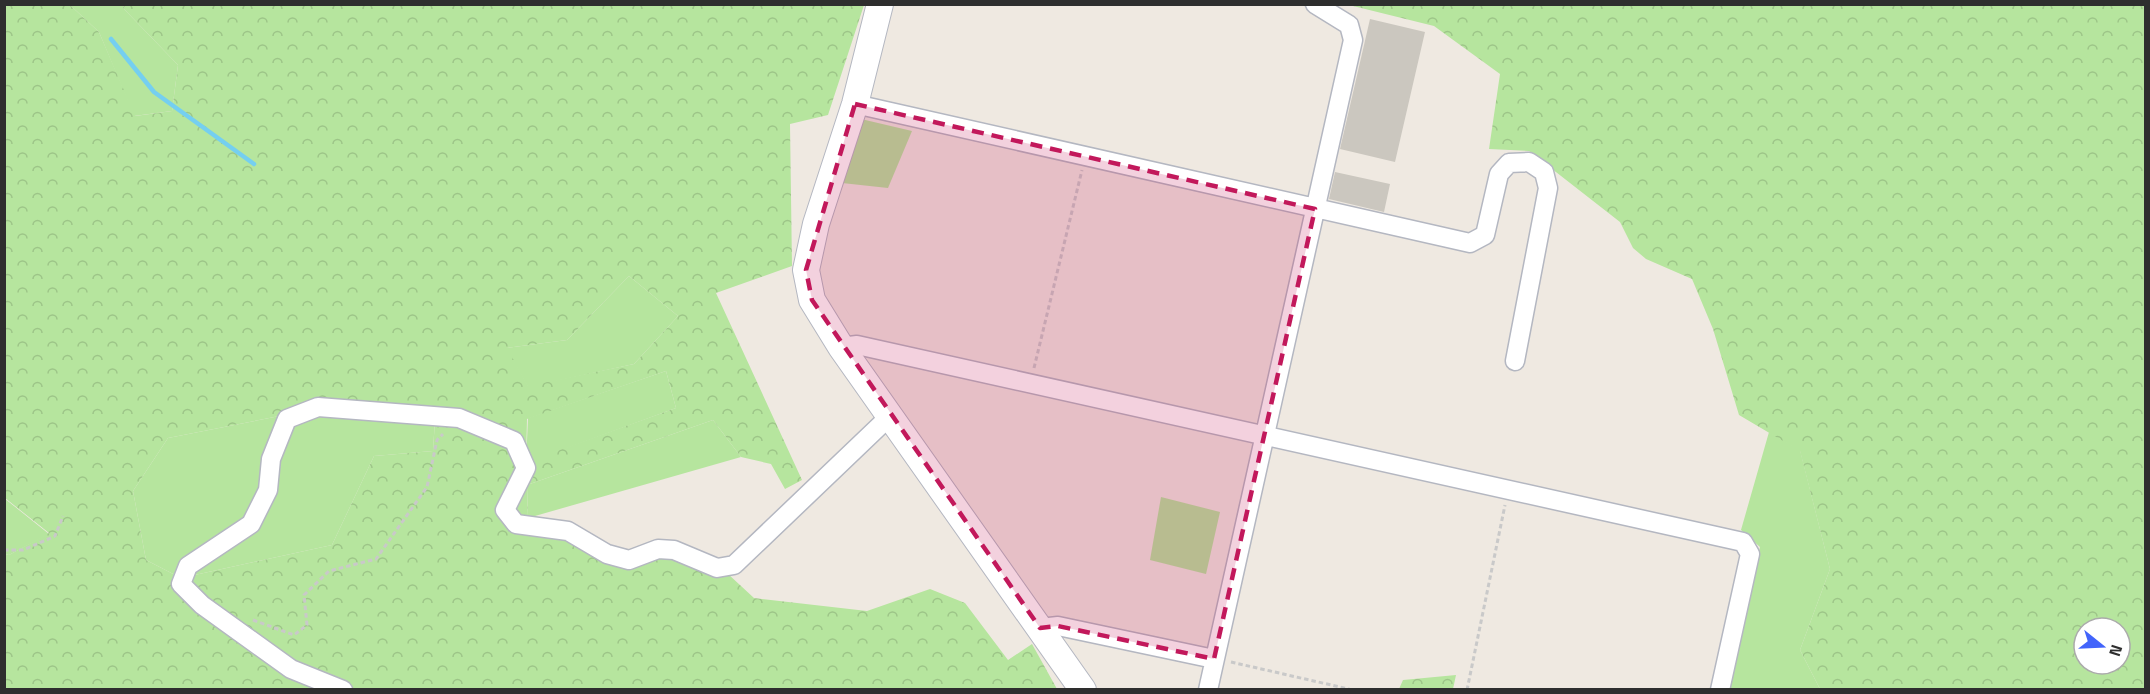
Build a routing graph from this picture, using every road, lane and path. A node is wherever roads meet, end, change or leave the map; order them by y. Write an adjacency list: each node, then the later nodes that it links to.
1 (880, 4): 3 (street)
2 (1315, 4): 5 (street)
3 (855, 104): 4 (street); 6 (street)
4 (1086, 157): 5 (street); 8 (path)
5 (1315, 209): 7 (street); 11 (street)
6 (841, 347): 8 (street); 9 (street)
7 (1515, 361)
8 (1030, 383): 11 (street)
9 (891, 415): 10 (street); 16 (street)
10 (459, 418): 15 (path); 18 (street)
11 (1266, 435): 12 (street); 17 (street)
12 (1508, 488): 22 (path); 23 (street)
13 (63, 516): 14 (path)
14 (4, 550)
15 (252, 619)
16 (1040, 628): 17 (street); 19 (street)
17 (1214, 659): 20 (street); 21 (path)
18 (344, 690)
19 (1083, 690)
20 (1208, 690)
21 (1353, 690)
22 (1467, 690)
23 (1720, 690)

